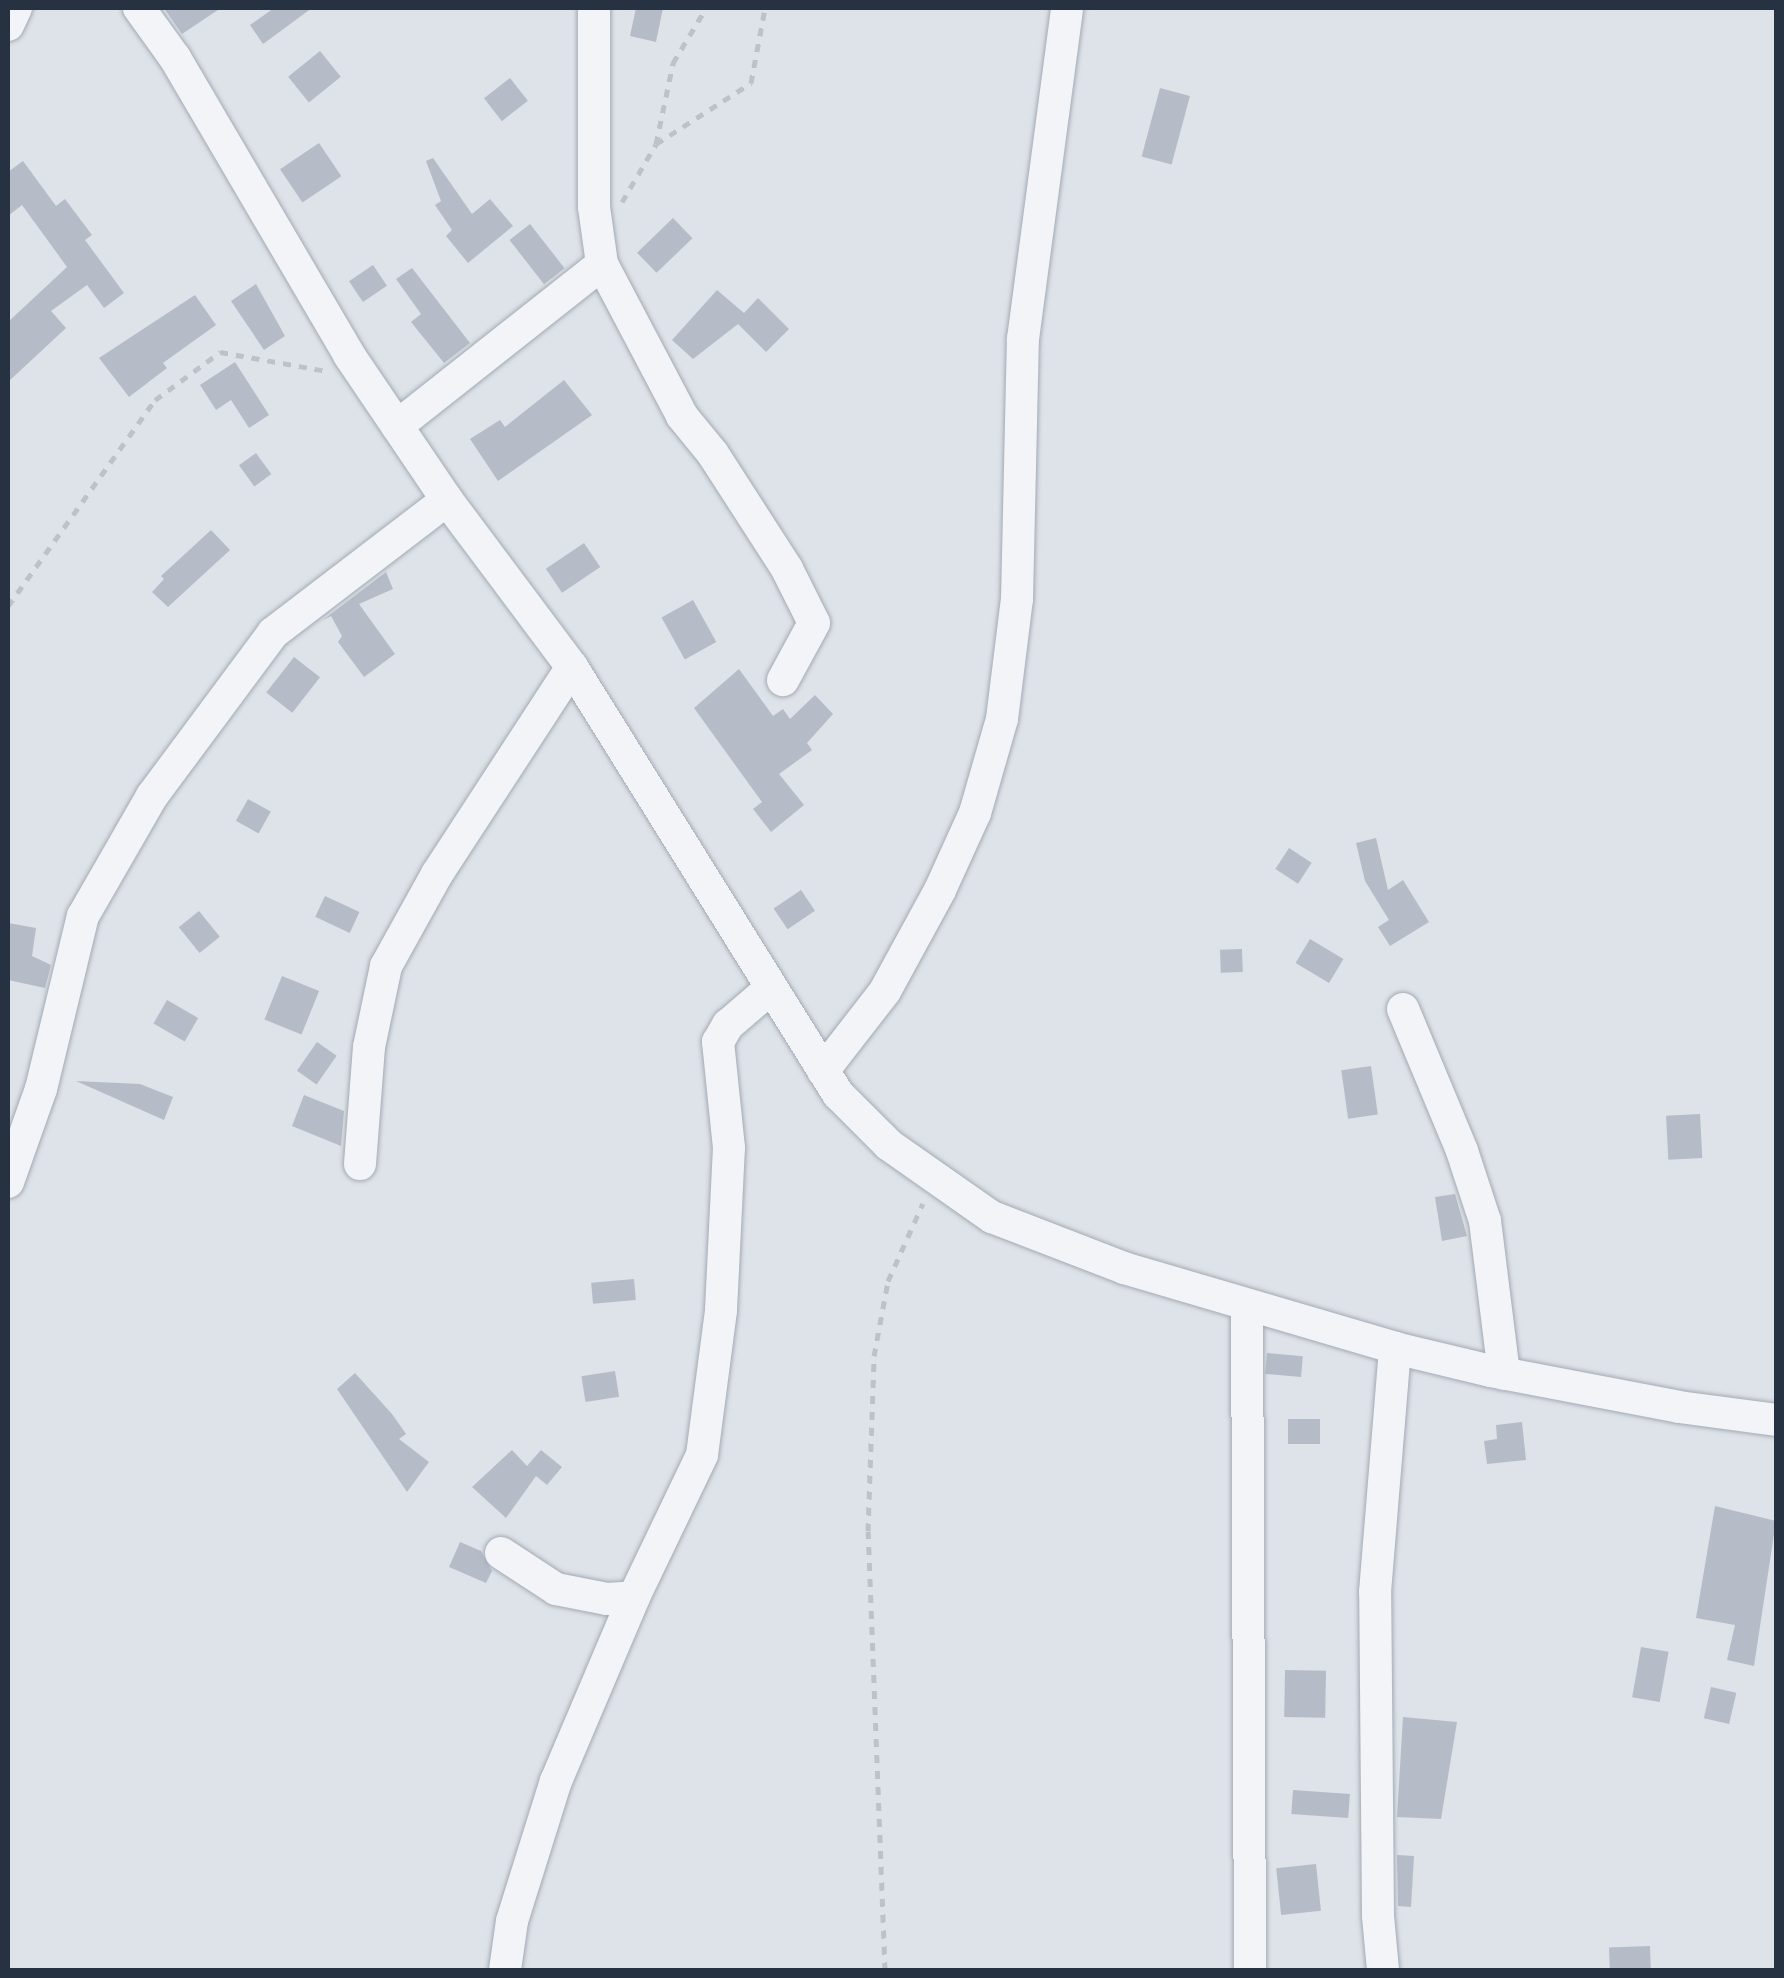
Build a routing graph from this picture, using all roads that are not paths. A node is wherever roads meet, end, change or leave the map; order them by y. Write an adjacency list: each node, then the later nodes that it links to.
1 (16, 8): 5 (street)
2 (140, 8): 7 (street)
3 (594, 8): 6 (street)
4 (1067, 8): 13 (street)
5 (8, 25)
6 (602, 264): 7 (street); 10 (street)
7 (397, 426): 8 (street)
8 (447, 500): 9 (street); 15 (street)
9 (572, 667): 11 (street); 14 (street)
10 (783, 680)
11 (771, 988): 13 (street); 21 (street)
12 (1403, 1009): 18 (street)
13 (823, 1071): 16 (street)
14 (360, 1164)
15 (8, 1182)
16 (1247, 1304): 17 (street); 23 (street)
17 (1394, 1348): 18 (street); 24 (street)
18 (1504, 1374): 19 (street)
19 (1776, 1420)
20 (501, 1553): 21 (street)
21 (634, 1598): 22 (street)
22 (505, 1970)
23 (1250, 1970)
24 (1383, 1970)

